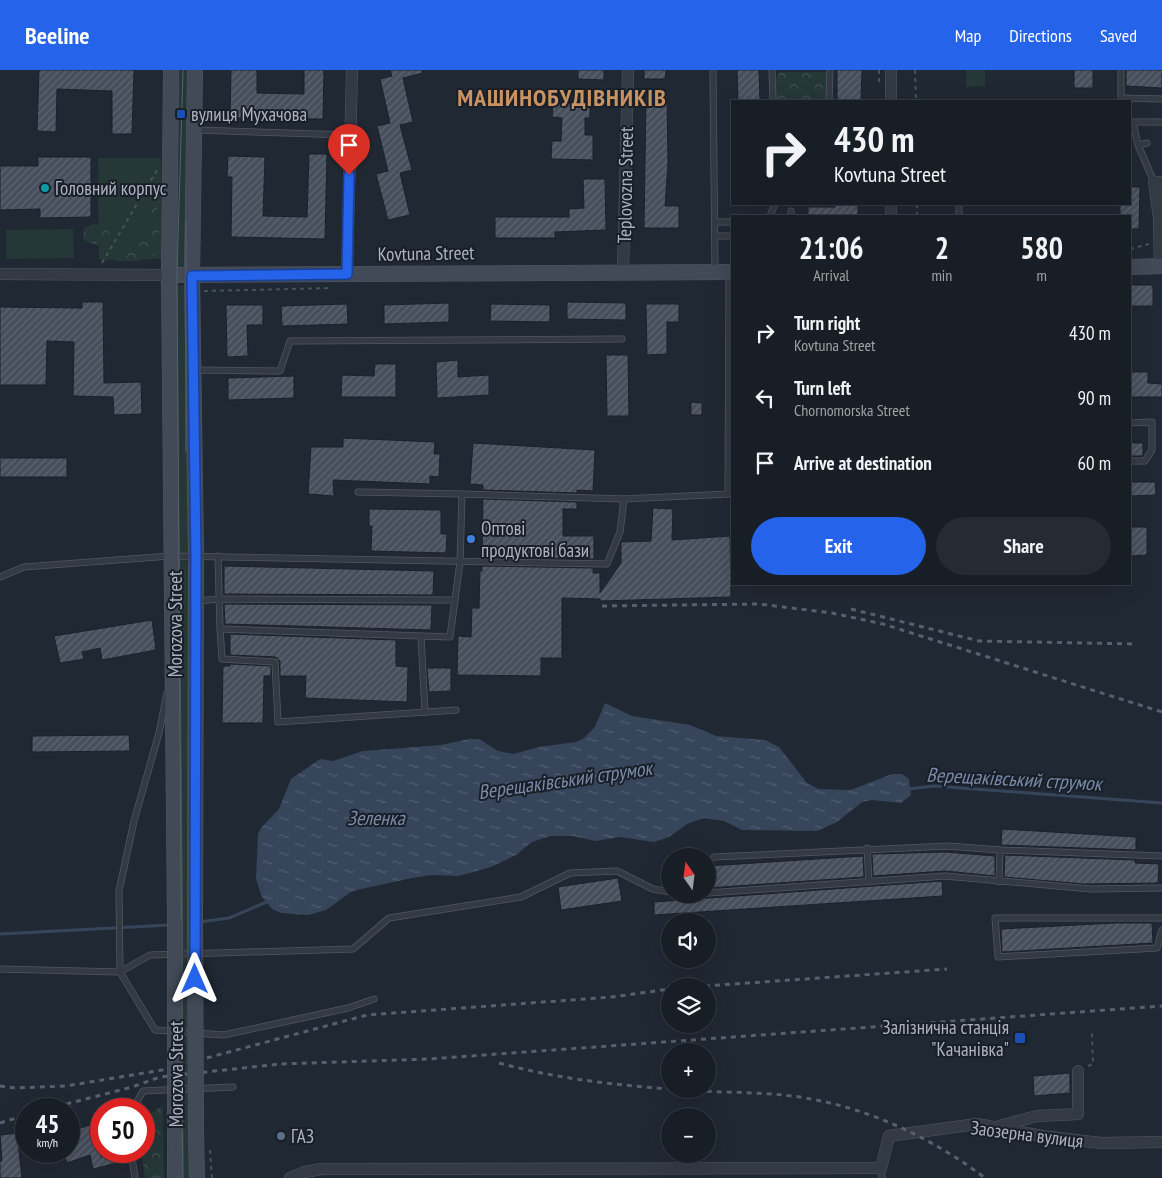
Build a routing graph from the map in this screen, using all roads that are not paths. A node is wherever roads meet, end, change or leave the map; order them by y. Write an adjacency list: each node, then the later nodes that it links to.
1 (171, 70): 30 (main road, Morozova Street)
2 (195, 70): 15 (main road, Morozova Street)
3 (352, 70): 16 (street)
4 (628, 70): 26 (street, Teplovozna Street)
5 (713, 70): 20 (lane)
6 (772, 70): 11 (lane)
7 (830, 70): 12 (lane)
8 (891, 70): 13 (street)
9 (1122, 70): 10 (lane)
10 (1162, 99)
11 (773, 100)
12 (829, 100)
13 (891, 100)
14 (1162, 122): 18 (lane)
15 (194, 130): 16 (lane); 31 (main road, Morozova Street)
16 (350, 135): 29 (street)
17 (1147, 143): 18 (lane)
18 (1138, 146): 19 (lane)
19 (1158, 182): 24 (street)
20 (715, 222): 21 (lane); 22 (lane)
21 (731, 222)
22 (715, 236): 23 (lane); 27 (lane)
23 (731, 236)
24 (1161, 266): 25 (main road)
25 (1131, 267)
26 (624, 271): 27 (main road, Kovtuna Street); 29 (main road, Kovtuna Street)
27 (726, 272): 32 (lane)
28 (0, 274): 30 (street, Kovtuna Street)
29 (347, 274): 31 (main road, Kovtuna Street)
30 (169, 276): 31 (main road, Kovtuna Street); 41 (main road, Morozova Street)
31 (192, 276): 34 (main road, Morozova Street)
32 (731, 308): 37 (lane)
33 (622, 339): 34 (lane)
34 (194, 370): 42 (main road, Morozova Street)
35 (1131, 423): 36 (lane)
36 (1131, 462)
37 (730, 472): 40 (lane)
38 (358, 492): 39 (lane)
39 (462, 494): 40 (lane); 44 (lane)
40 (624, 499): 44 (lane)
41 (170, 556): 42 (lane); 45 (lane); 51 (main road, Morozova Street)
42 (196, 556): 43 (lane); 48 (main road, Morozova Street)
43 (218, 556): 44 (lane); 46 (lane)
44 (460, 562): 47 (lane)
45 (0, 576)
46 (219, 599): 47 (lane); 48 (lane); 49 (lane)
47 (455, 600): 50 (lane)
48 (196, 601): 78 (main road, Morozova Street, bridge)
49 (220, 629): 50 (lane); 53 (lane)
50 (421, 636): 53 (lane)
51 (171, 679): 66 (lane); 77 (main road, Morozova Street, bridge)
52 (456, 710): 53 (lane)
53 (425, 712)
54 (867, 848): 55 (lane); 57 (lane); 58 (lane)
55 (1000, 850): 56 (lane); 59 (lane)
56 (1162, 856)
57 (716, 857)
58 (869, 882): 59 (lane); 62 (lane)
59 (999, 882): 60 (lane)
60 (1162, 888)
61 (661, 890): 66 (lane)
62 (716, 892)
63 (1162, 918): 64 (lane)
64 (1162, 930)
65 (0, 969): 66 (lane)
66 (120, 972): 67 (lane)
67 (374, 999)
68 (1078, 1071): 71 (street)
69 (233, 1087): 70 (lane)
70 (139, 1098)
71 (995, 1127): 72 (street, Заозерна вулиця); 75 (street, Заозерна вулиця)
72 (1162, 1142)
73 (134, 1163): 76 (lane)
74 (410, 1173): 75 (street, Заозерна вулиця); 79 (street, Заозерна вулиця)
75 (881, 1173)
76 (136, 1178)
77 (175, 1178)
78 (197, 1178)
79 (290, 1178)

